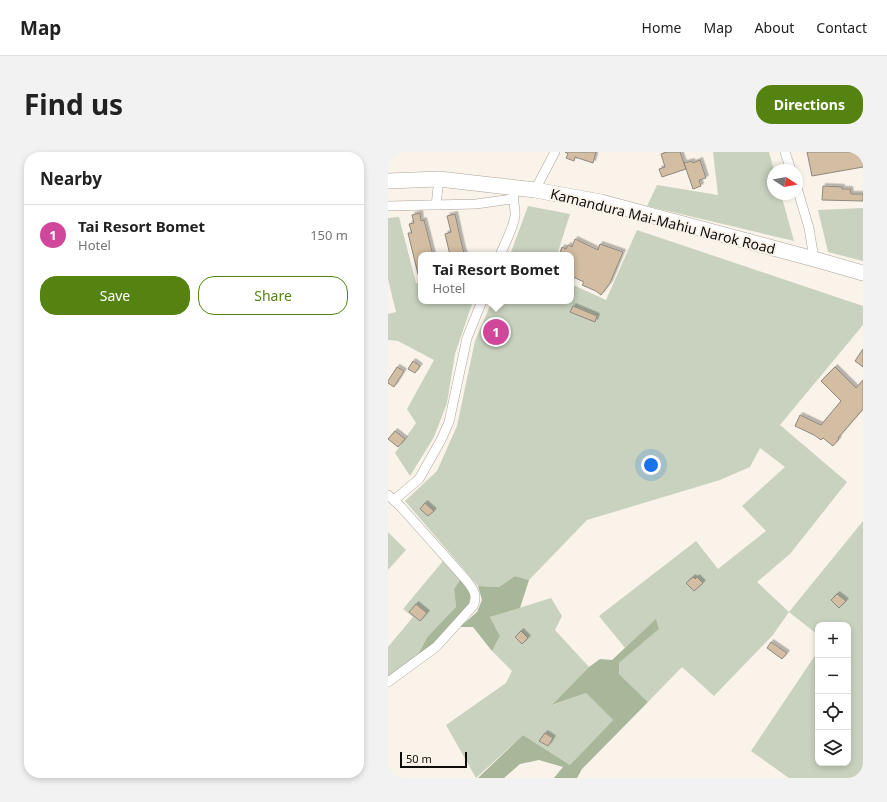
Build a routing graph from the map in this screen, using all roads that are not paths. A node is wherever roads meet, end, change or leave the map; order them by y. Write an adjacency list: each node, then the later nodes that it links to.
1 (555, 152): 6 (street)
2 (785, 152): 3 (street)
3 (789, 164)
4 (439, 179): 5 (highway, Kamandura Mai-Mahiu Narok Road); 7 (highway, Kamandura Mai-Mahiu Narok Road); 9 (street)
5 (388, 181)
6 (535, 190): 7 (highway, Kamandura Mai-Mahiu Narok Road); 12 (highway, Kamandura Mai-Mahiu Narok Road)
7 (514, 193): 9 (street); 11 (street)
8 (801, 200): 12 (street)
9 (436, 205): 10 (street)
10 (388, 206)
11 (501, 252)
12 (814, 259): 13 (highway, Kamandura Mai-Mahiu Narok Road)
13 (863, 273)
14 (481, 304): 15 (street)
15 (391, 497): 16 (street)
16 (388, 682)

